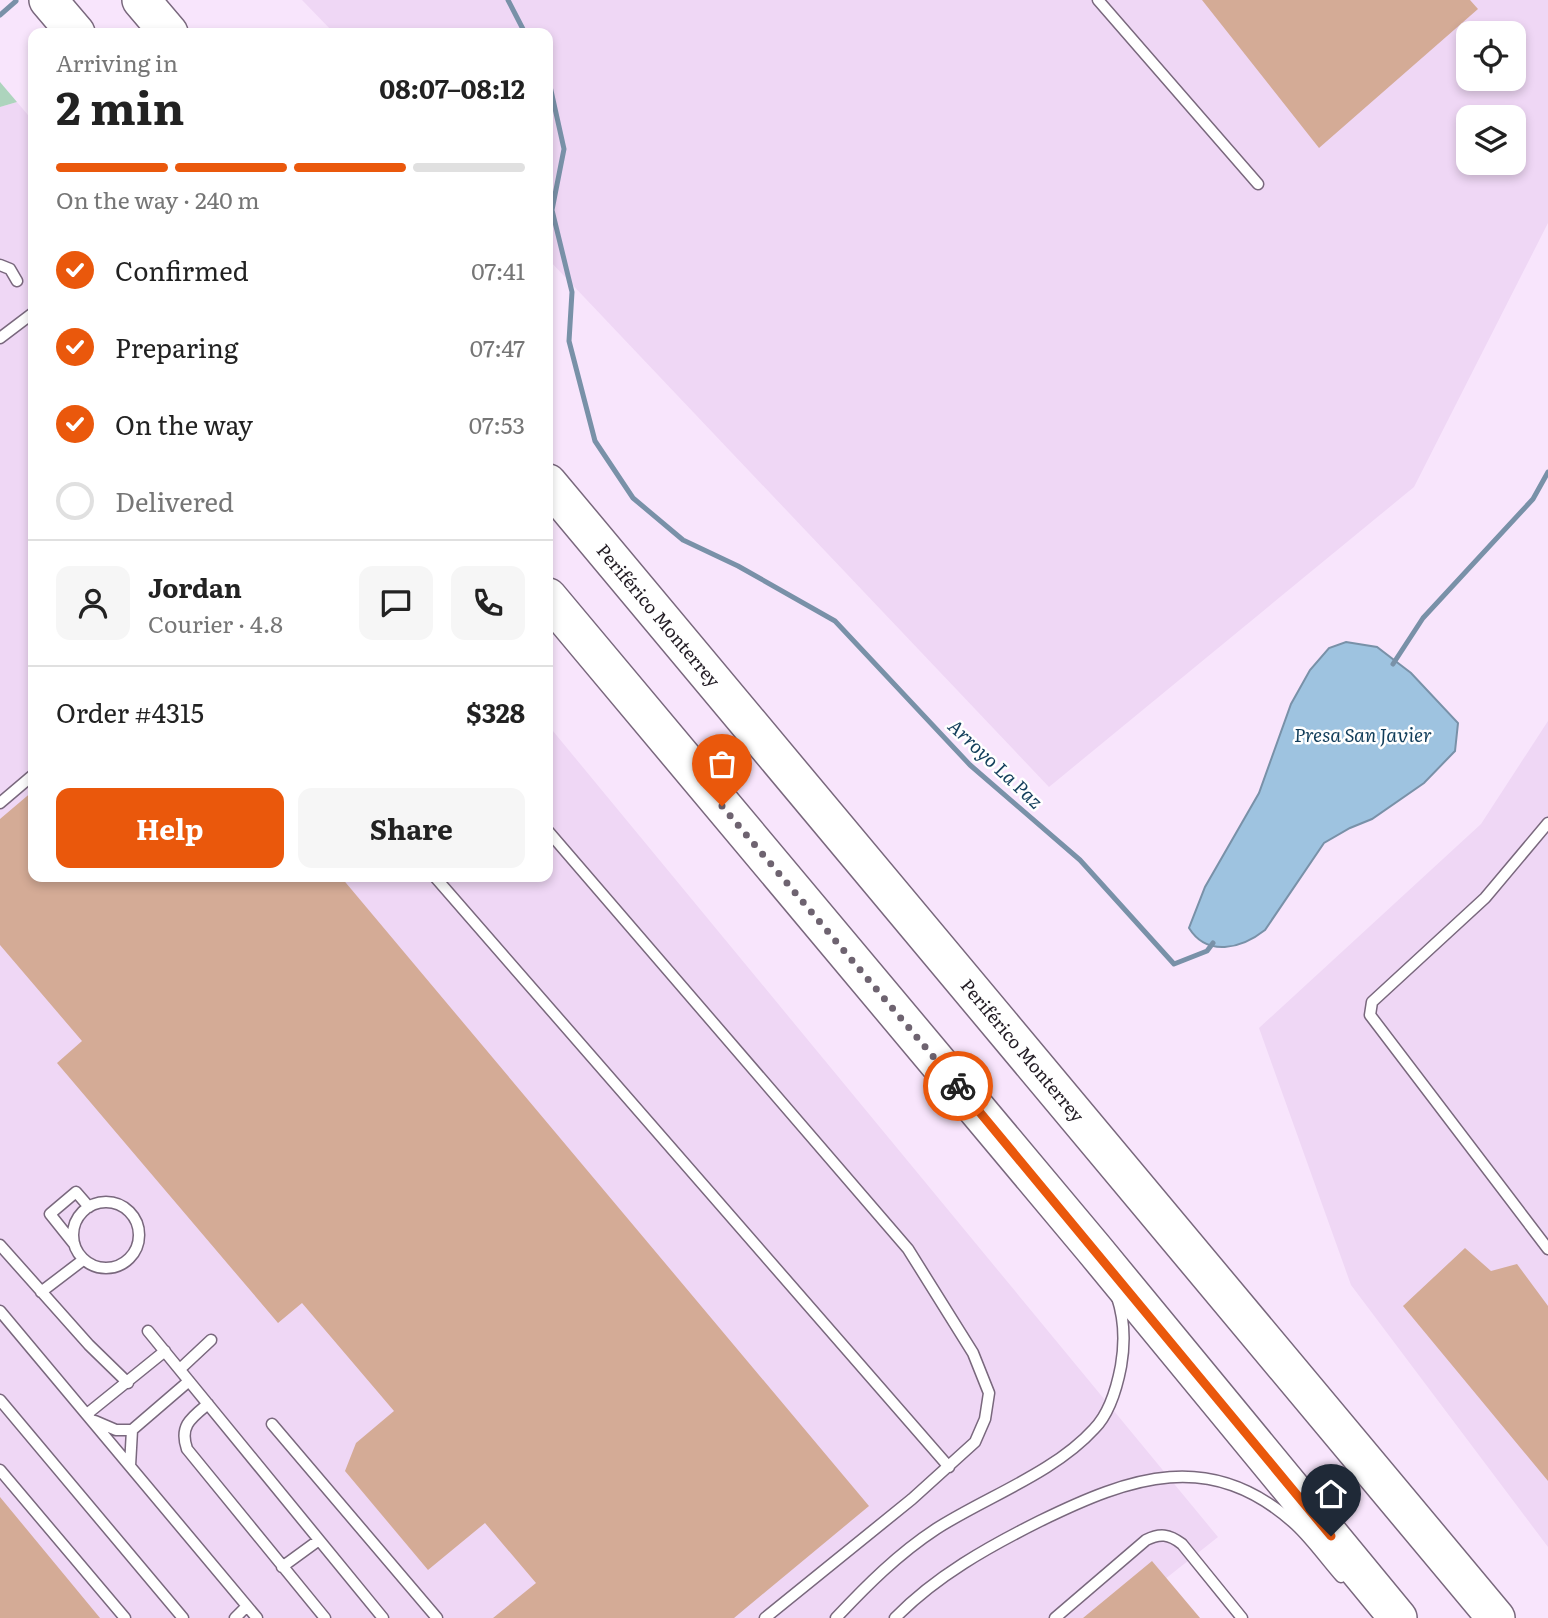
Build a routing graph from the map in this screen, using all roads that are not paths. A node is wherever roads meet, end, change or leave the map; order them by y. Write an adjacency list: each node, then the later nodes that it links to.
1 (141, 0): 5 (highway)
2 (1098, 0): 6 (lane)
3 (48, 1): 4 (highway)
4 (72, 28)
5 (165, 28)
6 (1258, 184)
7 (0, 265): 8 (lane)
8 (17, 281)
9 (28, 317): 10 (lane)
10 (0, 338)
11 (553, 489): 57 (highway, Periférico Monterrey)
12 (553, 603): 21 (highway)
13 (28, 779): 14 (lane)
14 (0, 803)
15 (1548, 823): 22 (lane)
16 (553, 837): 38 (lane)
17 (439, 882): 38 (lane)
18 (89, 1207): 19 (lane); 19 (lane); 23 (lane)
19 (74, 1244): 23 (lane)
20 (0, 1245): 24 (lane)
21 (1094, 1249): 44 (highway); 53 (lane)
22 (1548, 1249)
23 (83, 1259): 24 (lane)
24 (41, 1292): 31 (lane)
25 (0, 1311): 34 (lane)
26 (148, 1331): 28 (lane)
27 (211, 1340): 29 (lane)
28 (165, 1351): 29 (lane); 31 (lane)
29 (180, 1370): 30 (lane)
30 (189, 1381): 33 (lane); 36 (lane)
31 (128, 1383): 34 (lane)
32 (0, 1401): 46 (lane)
33 (208, 1404): 40 (lane); 41 (lane)
34 (88, 1417): 36 (lane); 37 (lane)
35 (272, 1424): 51 (lane)
36 (132, 1430): 37 (lane)
37 (130, 1467): 43 (lane)
38 (948, 1467): 52 (lane)
39 (0, 1470): 45 (lane)
40 (319, 1540): 41 (lane); 50 (lane)
41 (282, 1567): 49 (lane)
42 (1351, 1589): 54 (lane)
43 (247, 1606): 47 (lane); 48 (lane)
44 (1386, 1616)
45 (125, 1618)
46 (183, 1618)
47 (235, 1618)
48 (257, 1618)
49 (325, 1618)
50 (383, 1618)
51 (437, 1618)
52 (765, 1618)
53 (836, 1618)
54 (895, 1618)
55 (1055, 1618): 56 (lane)
56 (1242, 1618)
57 (1496, 1618)

